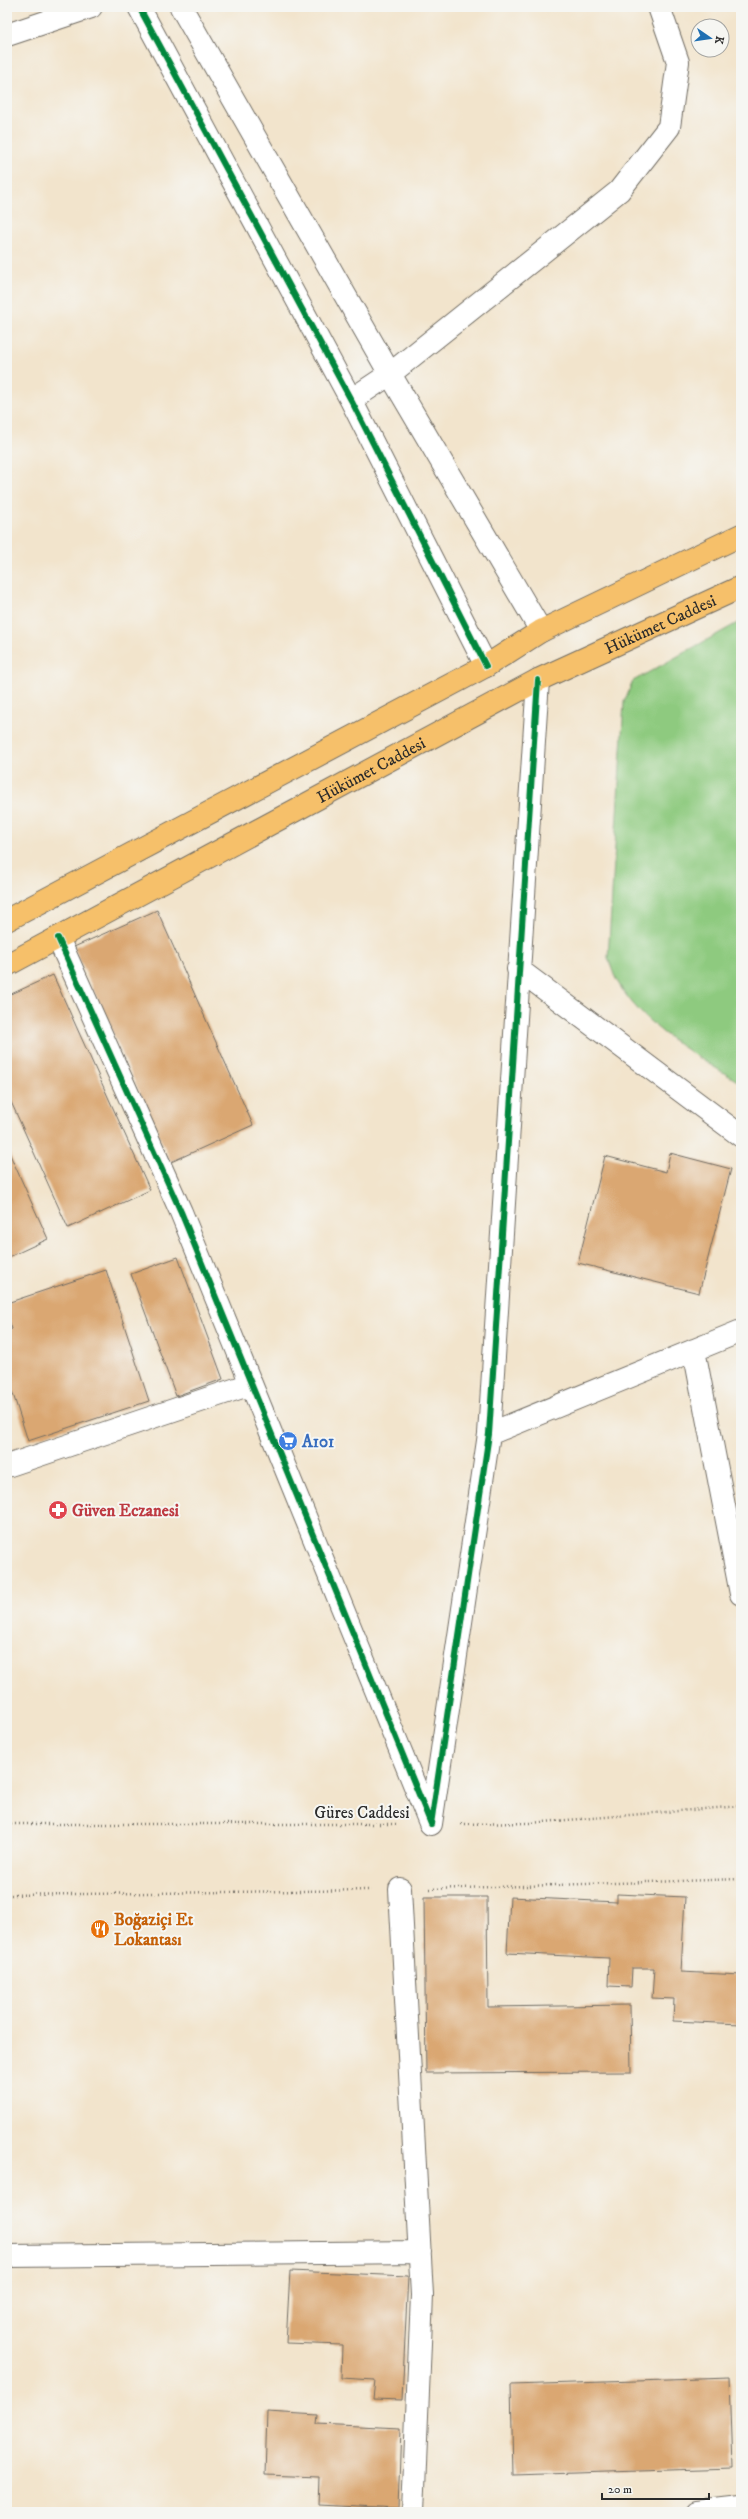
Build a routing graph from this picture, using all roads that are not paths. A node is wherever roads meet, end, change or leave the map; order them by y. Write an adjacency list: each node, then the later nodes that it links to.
1 (91, 7): 5 (street)
2 (139, 7): 7 (street)
3 (181, 7): 6 (street)
4 (659, 7): 6 (street)
5 (7, 36)
6 (390, 374): 7 (street); 10 (street)
7 (351, 400): 11 (street)
8 (741, 535): 10 (main road)
9 (741, 587): 12 (main road, Hükümet Caddesi)
10 (541, 631): 11 (main road)
11 (486, 666): 13 (main road)
12 (538, 680): 14 (main road, Hükümet Caddesi); 16 (street)
13 (7, 920)
14 (58, 938): 15 (main road, Hükümet Caddesi); 20 (street)
15 (7, 965)
16 (518, 969): 17 (street); 21 (street)
17 (741, 1136)
18 (741, 1331): 19 (street)
19 (694, 1350): 21 (street); 23 (street)
20 (251, 1384): 21 (street); 22 (street)
21 (489, 1434)
22 (7, 1466)
23 (741, 1594)
24 (400, 1890): 25 (street)
25 (420, 2252): 26 (street); 28 (street)
26 (7, 2256)
27 (741, 2507): 29 (street)
28 (413, 2512)
29 (697, 2512)

